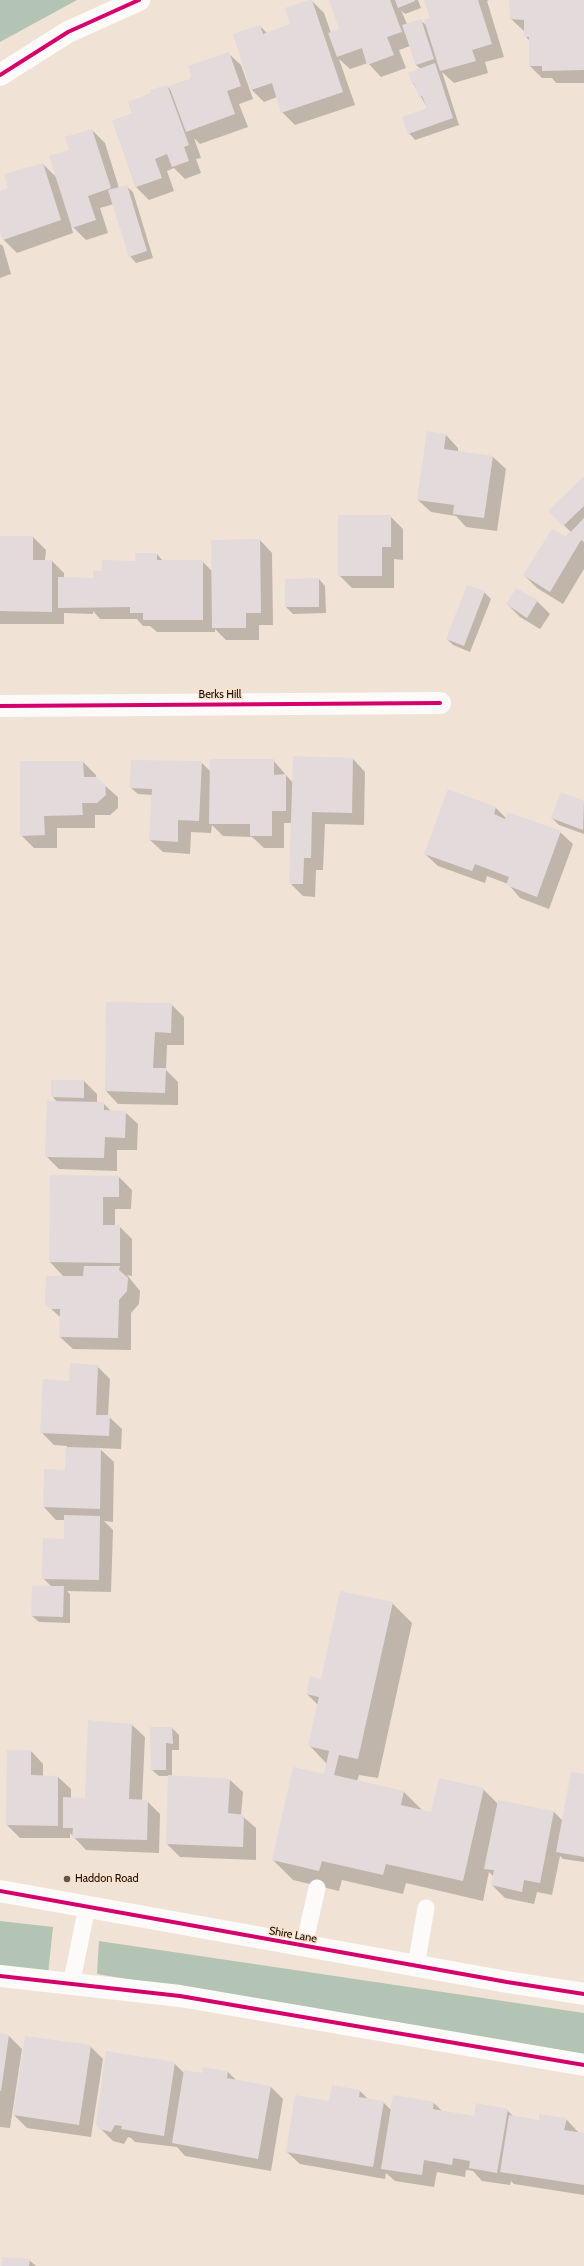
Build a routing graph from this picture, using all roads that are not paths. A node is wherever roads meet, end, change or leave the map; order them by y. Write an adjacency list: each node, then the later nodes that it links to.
1 (139, 0): 2 (street)
2 (0, 75)
3 (440, 703): 4 (street, Berks Hill)
4 (0, 706)
5 (317, 1888): 9 (lane)
6 (0, 1892): 7 (street, Shire Lane)
7 (87, 1907): 9 (street, Shire Lane); 12 (lane)
8 (426, 1908): 10 (lane)
9 (304, 1946): 10 (street, Shire Lane)
10 (416, 1966): 13 (street, Shire Lane)
11 (0, 1976): 12 (street)
12 (71, 1985): 14 (street)
13 (584, 1994)
14 (584, 2065)

